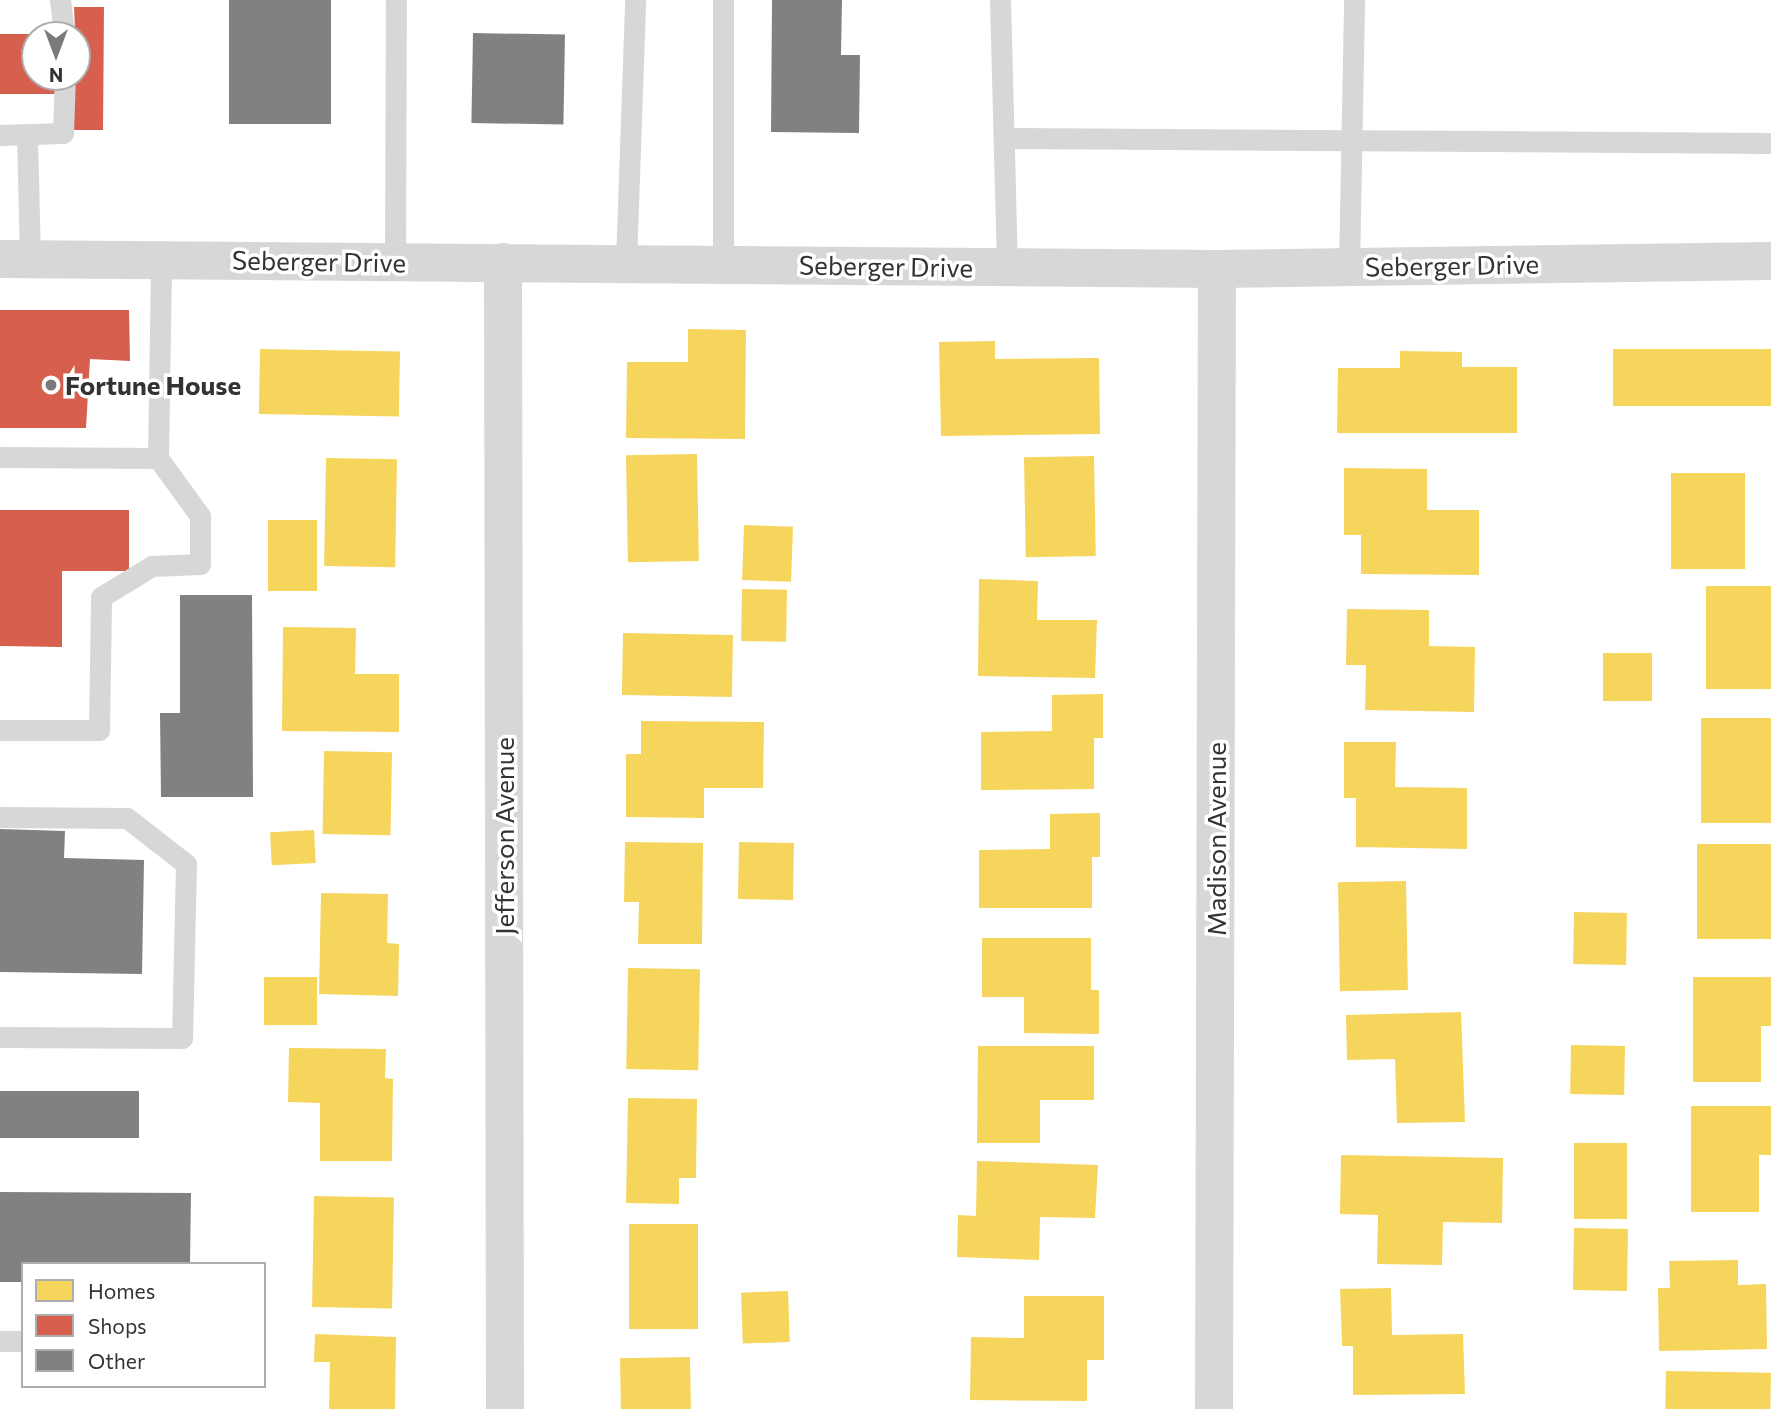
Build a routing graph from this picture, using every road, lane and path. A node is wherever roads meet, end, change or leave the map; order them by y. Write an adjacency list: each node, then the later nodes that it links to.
1 (60, 0): 7 (lane)
2 (396, 0): 17 (lane)
3 (635, 0): 19 (lane)
4 (723, 0): 20 (lane)
5 (1000, 0): 11 (lane)
6 (1354, 0): 12 (lane)
7 (62, 21)
8 (64, 91): 10 (lane)
9 (0, 135): 10 (lane)
10 (27, 135): 14 (lane)
11 (1004, 138): 12 (lane); 21 (lane)
12 (1352, 141): 13 (lane); 22 (lane)
13 (1771, 143)
14 (15, 259): 15 (street, Seberger Drive)
15 (162, 260): 17 (street, Seberger Drive); 25 (lane)
16 (1771, 261): 22 (street, Seberger Drive)
17 (395, 262): 18 (street, Seberger Drive)
18 (503, 262): 19 (street, Seberger Drive); 31 (street, Jefferson Avenue)
19 (625, 263): 20 (street, Seberger Drive)
20 (723, 264): 21 (street, Seberger Drive)
21 (1007, 267): 23 (street, Seberger Drive)
22 (1349, 267): 23 (street, Seberger Drive)
23 (1217, 269): 32 (street, Madison Avenue)
24 (0, 457): 25 (lane)
25 (158, 458): 26 (lane)
26 (0, 730)
27 (0, 817): 28 (lane)
28 (0, 1037)
29 (0, 1340): 30 (lane)
30 (21, 1340)
31 (505, 1409)
32 (1214, 1409)

